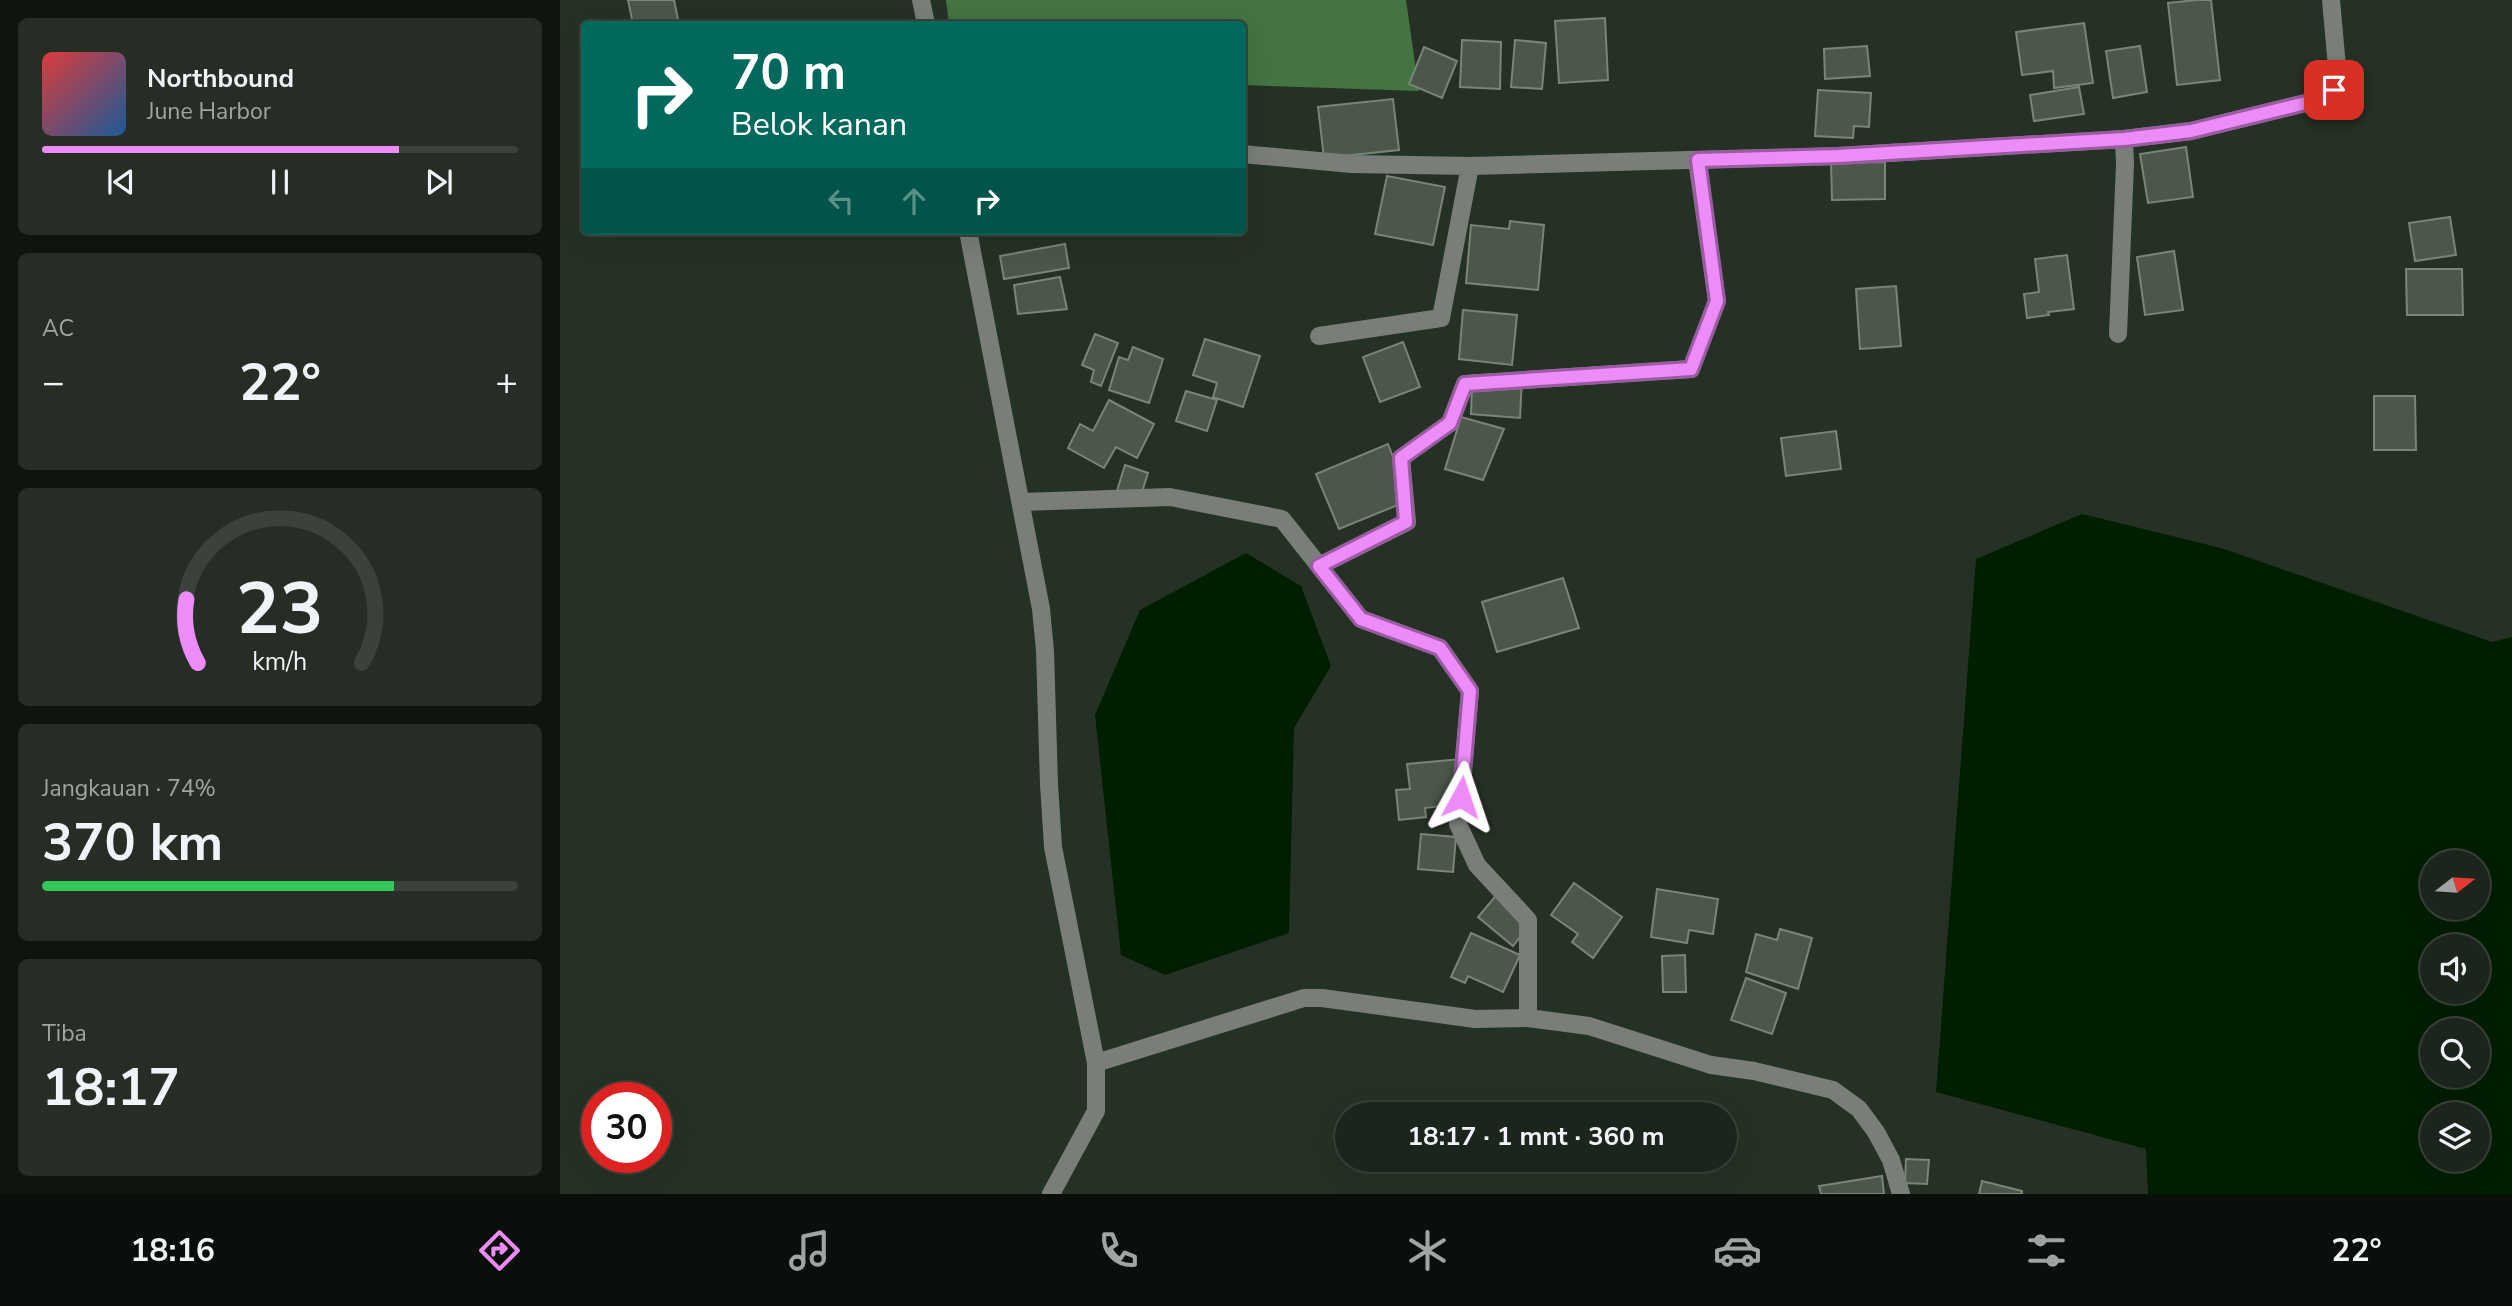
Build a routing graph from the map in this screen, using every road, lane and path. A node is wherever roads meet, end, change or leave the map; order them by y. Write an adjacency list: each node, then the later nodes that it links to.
1 (921, 0): 3 (street)
2 (2331, 0): 4 (street)
3 (925, 21)
4 (2124, 139): 6 (street); 9 (street)
5 (1246, 154): 7 (street)
6 (1698, 160): 7 (street); 12 (street)
7 (1470, 166): 10 (street)
8 (969, 235): 11 (street)
9 (2118, 334)
10 (1319, 336)
11 (1021, 502): 12 (street); 14 (street)
12 (1319, 566): 13 (street)
13 (1528, 1018): 14 (street); 16 (street)
14 (1096, 1063): 15 (street)
15 (1051, 1194)
16 (1902, 1194)

